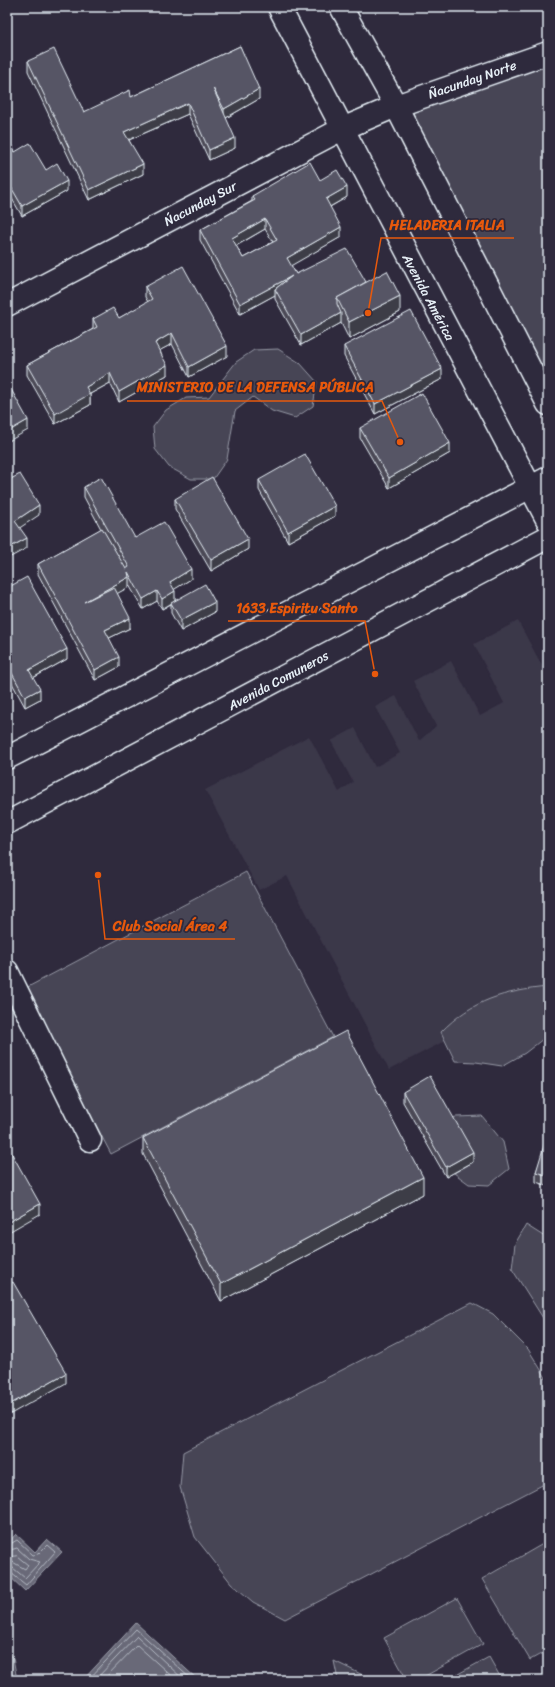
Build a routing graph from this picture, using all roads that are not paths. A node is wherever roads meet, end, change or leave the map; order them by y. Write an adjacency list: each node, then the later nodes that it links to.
1 (279, 7): 5 (street, Avenida América)
2 (341, 7): 4 (street)
3 (548, 53): 4 (street, Ñacunday Norte)
4 (396, 106): 5 (street, Ńacunday Sur); 7 (street)
5 (342, 129): 6 (street, Ńacunday Sur); 9 (street, Avenida América)
6 (7, 305)
7 (548, 404)
8 (548, 478): 9 (street)
9 (529, 488): 10 (street, Avenida América); 12 (street)
10 (548, 521)
11 (548, 537): 13 (street, Avenida Comuneros)
12 (7, 758)
13 (7, 823)
14 (7, 971): 15 (street)
15 (90, 1140)

